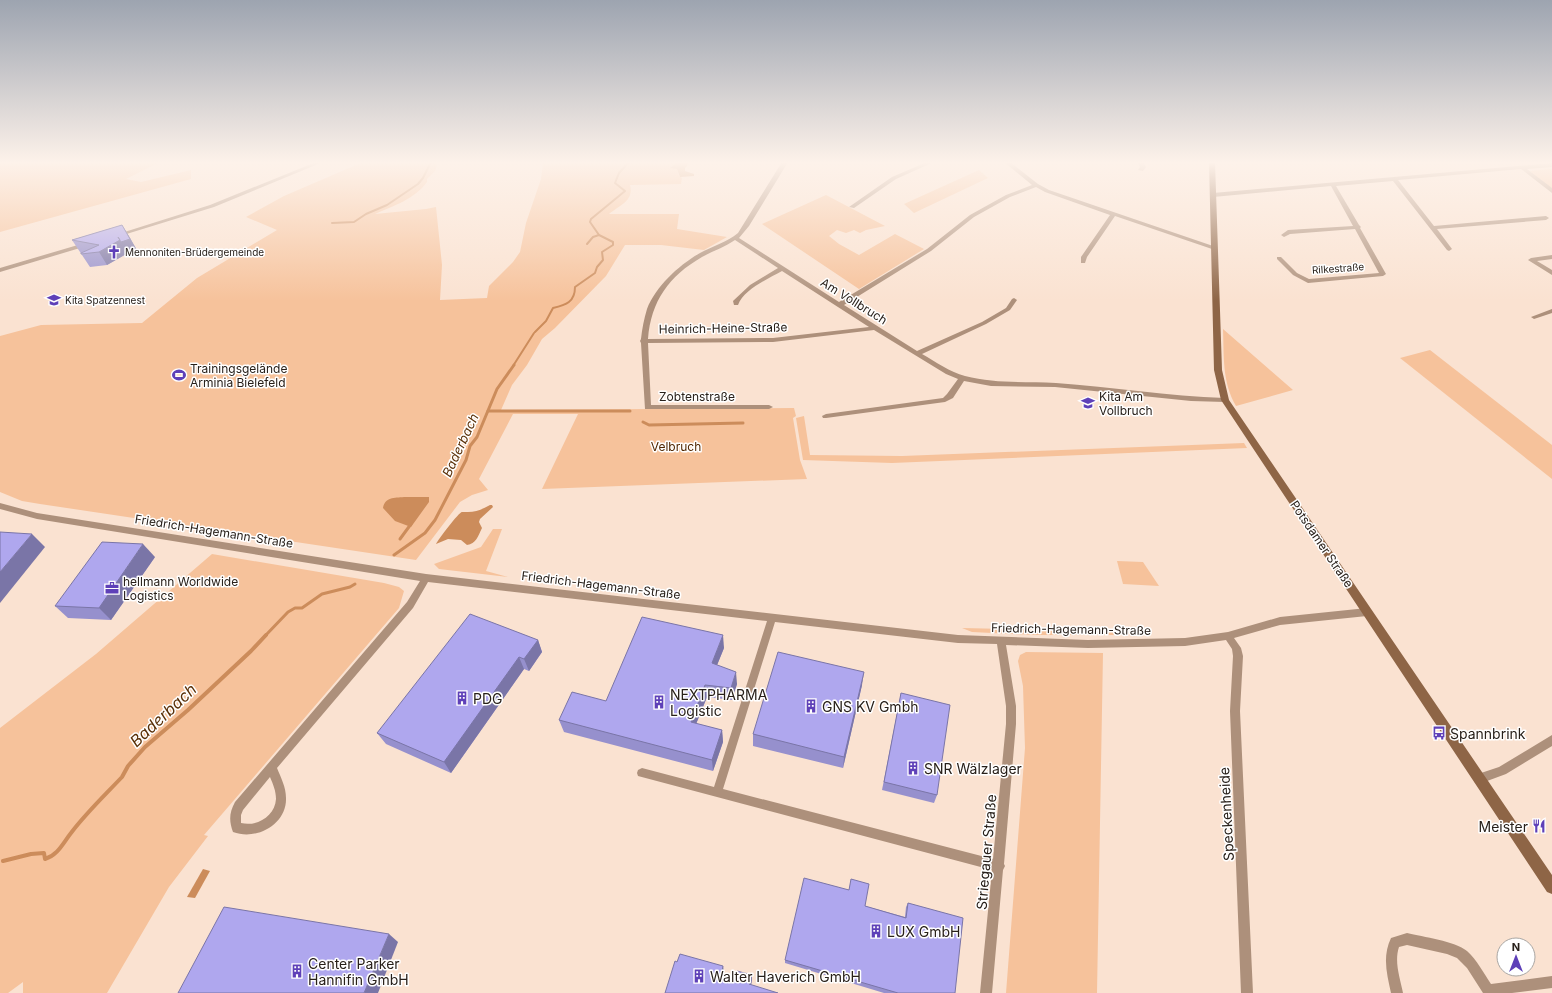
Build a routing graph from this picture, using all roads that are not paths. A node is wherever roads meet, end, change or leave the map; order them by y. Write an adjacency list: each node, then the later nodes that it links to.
1 (204, 208): 13 (street)
2 (756, 208): 14 (street)
3 (986, 208): 26 (street)
4 (1094, 208): 8 (street)
5 (1213, 208): 16 (street, Potsdamer Straße)
6 (1347, 208): 10 (street)
7 (1417, 208): 11 (street)
8 (1113, 215): 16 (street); 20 (street)
9 (1546, 218): 11 (street)
10 (1358, 227): 12 (street); 19 (street, Rilkestraße)
11 (1432, 228): 17 (street)
12 (1284, 234)
13 (114, 236)
14 (736, 238): 21 (street, Am Vollbruch); 30 (street, Zobtenstraße)
15 (92, 243): 22 (street)
16 (1214, 248): 33 (street, Potsdamer Straße)
17 (1449, 249)
18 (1552, 257): 23 (street)
19 (1279, 258)
20 (1083, 262)
21 (782, 268): 25 (street); 26 (street, Am Vollbruch)
22 (0, 270)
23 (1552, 273)
24 (1014, 300): 31 (street)
25 (736, 304)
26 (839, 305): 29 (street, Am Vollbruch)
27 (1552, 311): 28 (street)
28 (1534, 317)
29 (875, 328): 30 (street, Heinrich-Heine-Straße); 31 (street, Am Vollbruch)
30 (643, 341): 34 (street, Zobtenstraße)
31 (918, 353): 32 (street, Am Vollbruch)
32 (962, 378): 33 (street, Am Vollbruch); 35 (street)
33 (1225, 400): 38 (street, Potsdamer Straße)
34 (768, 407)
35 (826, 416)
36 (0, 506): 37 (street, Friedrich-Hagemann-Straße)
37 (426, 578): 39 (street, Friedrich-Hagemann-Straße); 43 (street)
38 (1367, 612): 40 (street, Friedrich-Hagemann-Straße); 45 (street, Potsdamer Straße)
39 (772, 618): 41 (street, Friedrich-Hagemann-Straße); 46 (street)
40 (1228, 636): 41 (street, Friedrich-Hagemann-Straße); 52 (street, Speckenheide)
41 (1001, 642): 47 (street, Striegauer Straße)
42 (1552, 740): 45 (street)
43 (272, 767): 43 (street)
44 (642, 773): 46 (street)
45 (1479, 779): 48 (street, Potsdamer Straße)
46 (716, 792): 47 (street)
47 (999, 866): 51 (street, Striegauer Straße)
48 (1552, 887)
49 (1552, 982): 50 (street)
50 (1489, 992): 53 (street)
51 (986, 993)
52 (1248, 993)
53 (1397, 993)

